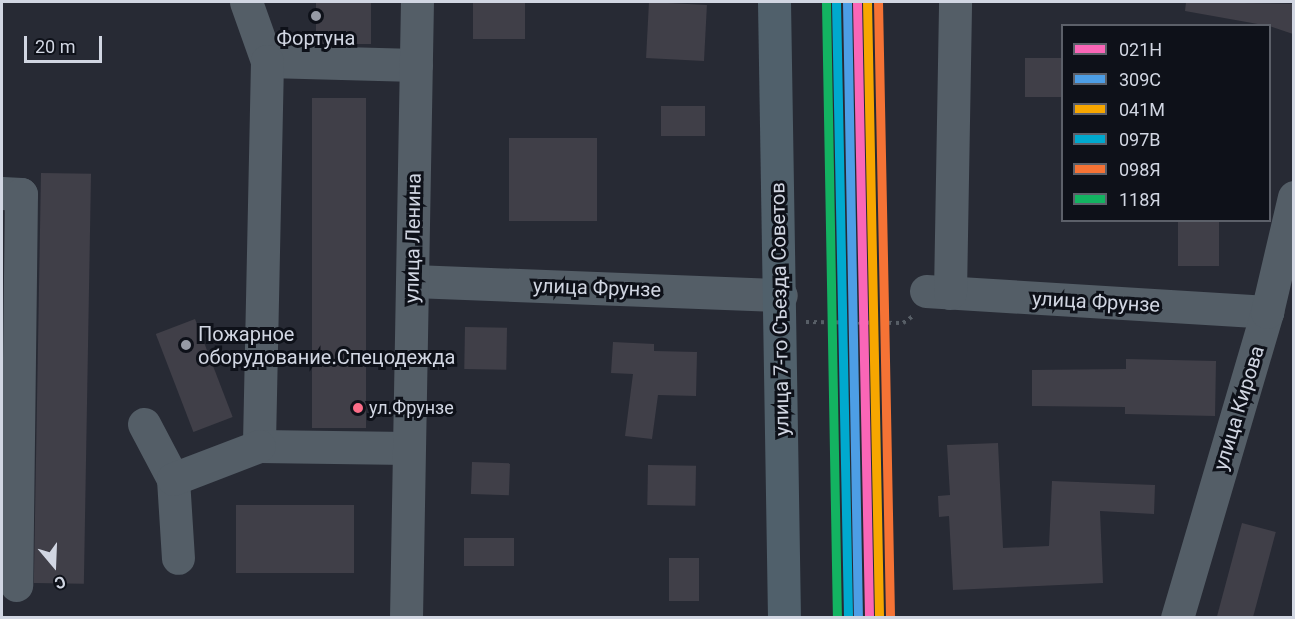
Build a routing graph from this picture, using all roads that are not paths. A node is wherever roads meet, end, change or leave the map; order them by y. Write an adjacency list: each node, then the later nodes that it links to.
1 (246, 2): 5 (street)
2 (417, 2): 6 (street, улица Ленина)
3 (774, 2): 10 (main road, улица 7-го Съезда Советов)
4 (955, 2): 11 (street, улица Фрунзе)
5 (267, 61): 6 (street); 13 (street)
6 (416, 65): 9 (street, улица Ленина)
7 (2, 193): 17 (street)
8 (1293, 197): 11 (street, улица Кирова)
9 (413, 281): 10 (street, улица Фрунзе); 14 (street, улица Ленина)
10 (781, 295): 19 (main road, улица 7-го Съезда Советов)
11 (1267, 312): 20 (street, улица Кирова)
12 (144, 424): 15 (street)
13 (259, 446): 14 (street); 15 (street)
14 (408, 448): 18 (street, улица Ленина)
15 (173, 479): 16 (street)
16 (178, 558)
17 (16, 585)
18 (406, 618)
19 (784, 618)
20 (1177, 618)

